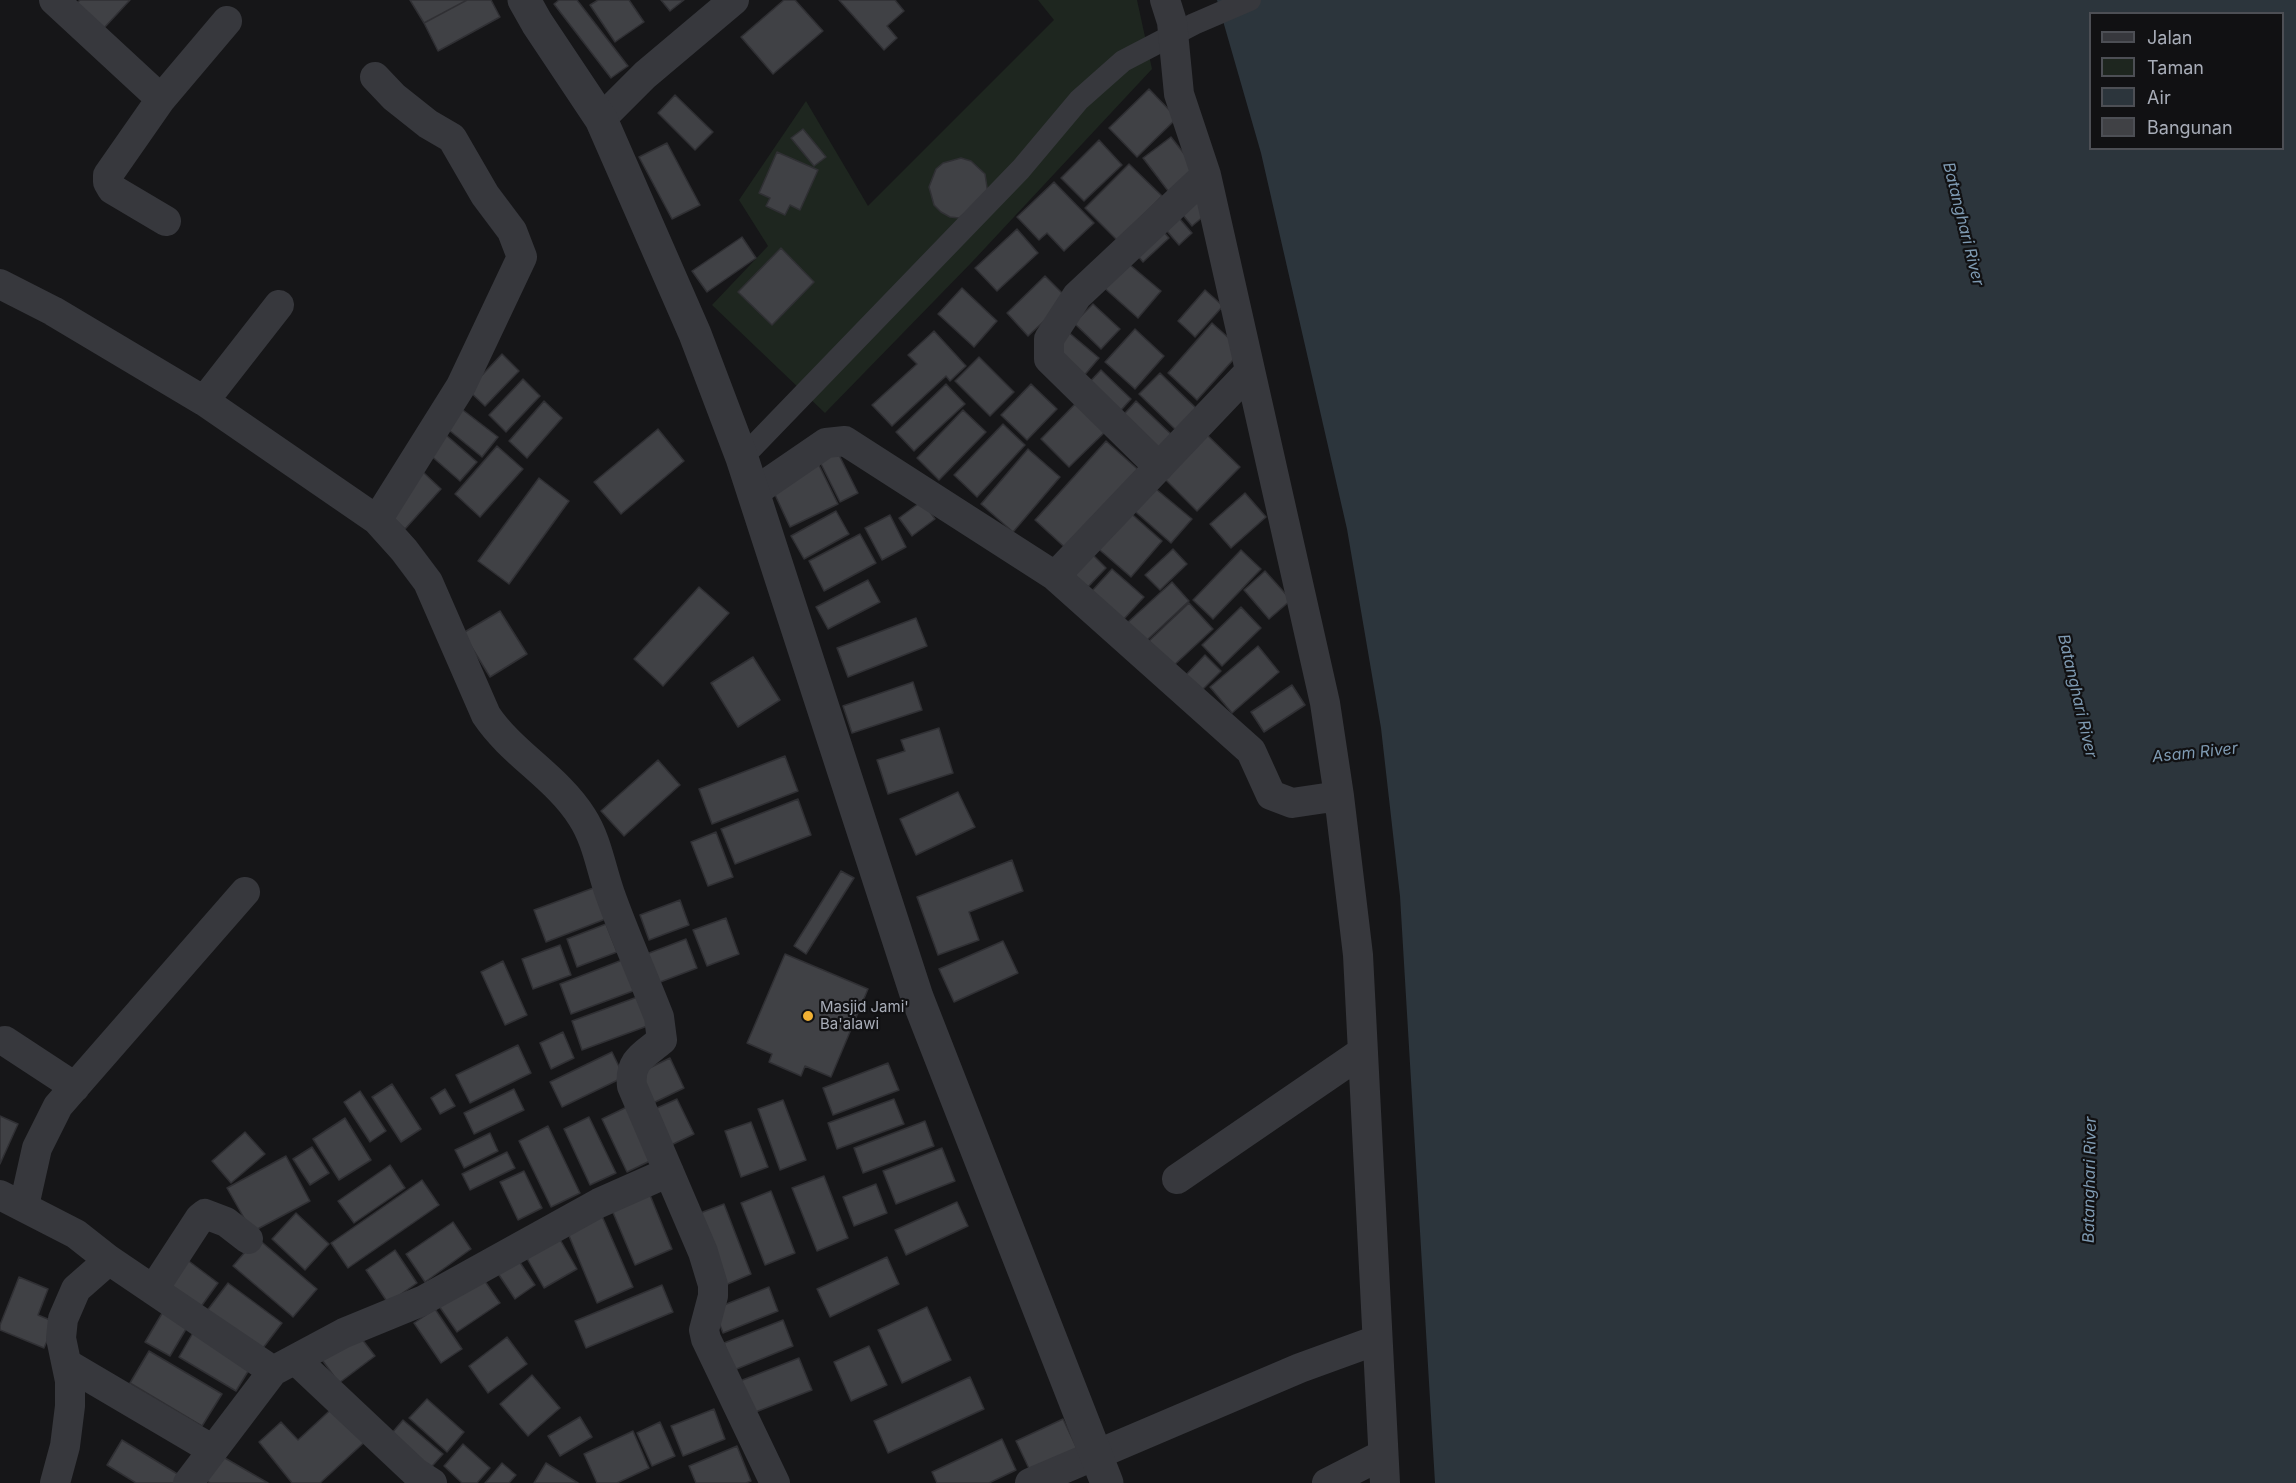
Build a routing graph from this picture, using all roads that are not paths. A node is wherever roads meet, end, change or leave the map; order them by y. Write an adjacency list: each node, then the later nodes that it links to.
1 (54, 0): 8 (street)
2 (734, 0): 9 (street)
3 (1165, 0): 10 (street)
4 (1250, 0): 16 (street)
5 (531, 11): 9 (street)
6 (227, 21): 8 (street)
7 (375, 77): 19 (street)
8 (161, 99): 11 (street)
9 (601, 119): 16 (street)
10 (1206, 175): 14 (street); 17 (street)
11 (166, 221)
12 (0, 284): 15 (street)
13 (279, 305): 15 (street)
14 (1249, 372): 17 (street); 21 (street)
15 (204, 401): 19 (street)
16 (742, 458): 18 (street)
17 (1159, 466): 20 (street)
18 (753, 493): 20 (street); 36 (street)
19 (377, 520): 26 (street)
20 (1055, 576): 21 (street)
21 (1339, 796): 24 (street)
22 (245, 892): 25 (street)
23 (5, 1041): 25 (street)
24 (1361, 1053): 27 (street); 32 (street)
25 (75, 1087): 28 (street)
26 (669, 1172): 34 (street); 41 (street)
27 (1177, 1179)
28 (12, 1200): 30 (street)
29 (248, 1239): 31 (street)
30 (109, 1260): 31 (street); 33 (street)
31 (153, 1290): 34 (street)
32 (1377, 1340): 36 (street); 37 (street)
33 (67, 1364): 35 (street); 38 (street)
34 (284, 1365): 35 (street); 40 (street)
35 (213, 1450): 39 (street)
36 (1102, 1468): 42 (street)
37 (1383, 1469): 43 (street)
38 (55, 1483)
39 (188, 1483)
40 (432, 1483)
41 (775, 1483)
42 (1030, 1483)
43 (1327, 1483)

